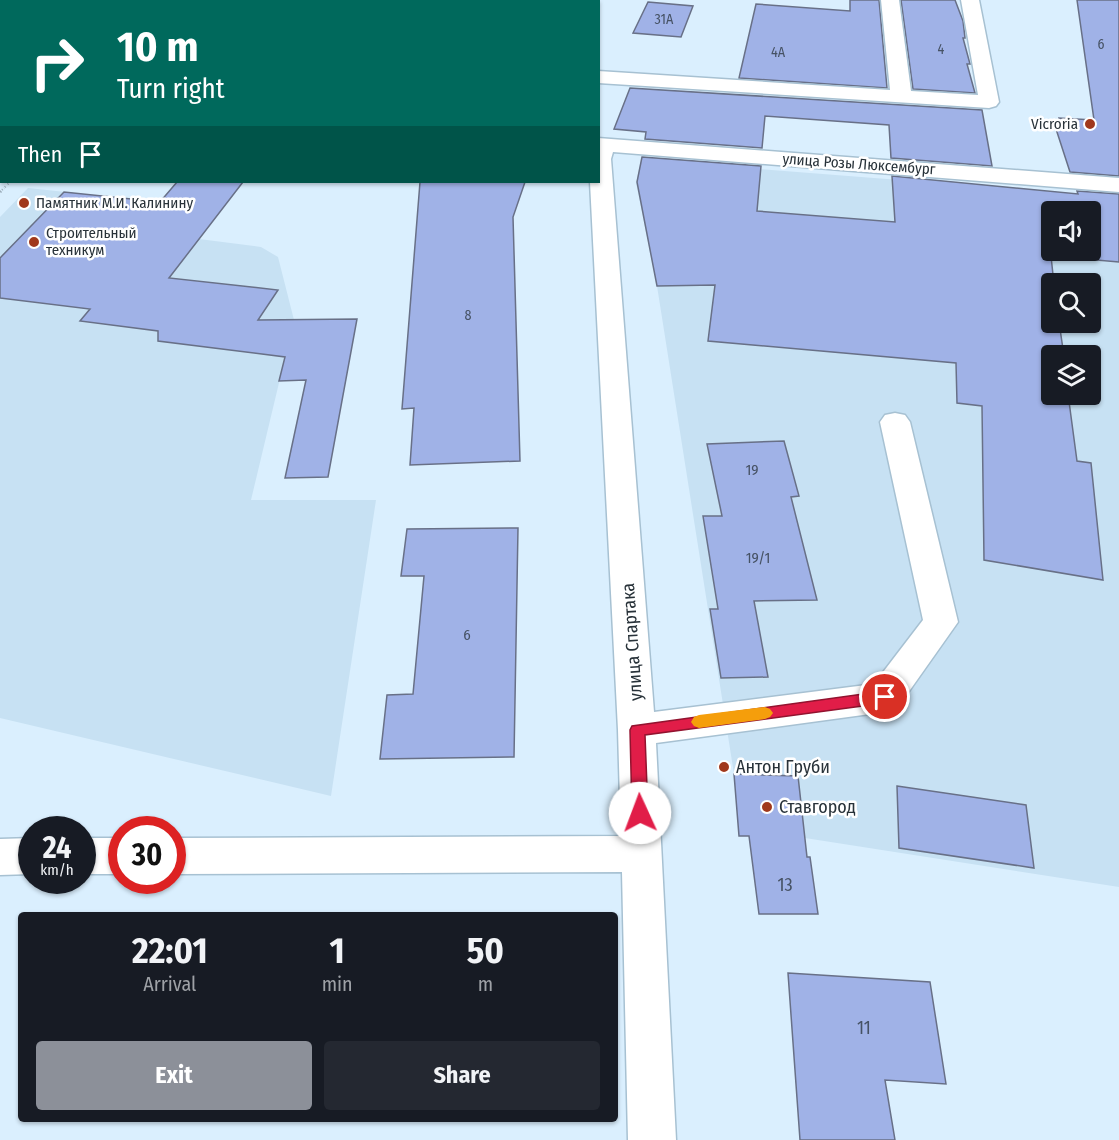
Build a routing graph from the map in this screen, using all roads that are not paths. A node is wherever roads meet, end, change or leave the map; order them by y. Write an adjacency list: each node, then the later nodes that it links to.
1 (890, 0): 4 (street)
2 (970, 0): 4 (street)
3 (600, 77): 4 (street)
4 (901, 96)
5 (601, 144): 6 (street, улица Розы Люксембург); 8 (street, улица Спартака)
6 (1119, 185)
7 (895, 422): 8 (street)
8 (637, 730): 9 (street, улица Спартака)
9 (641, 854): 12 (street); 13 (street, улица Спартака)
10 (0, 856): 11 (street)
11 (18, 856)
12 (186, 856)
13 (652, 1140)

